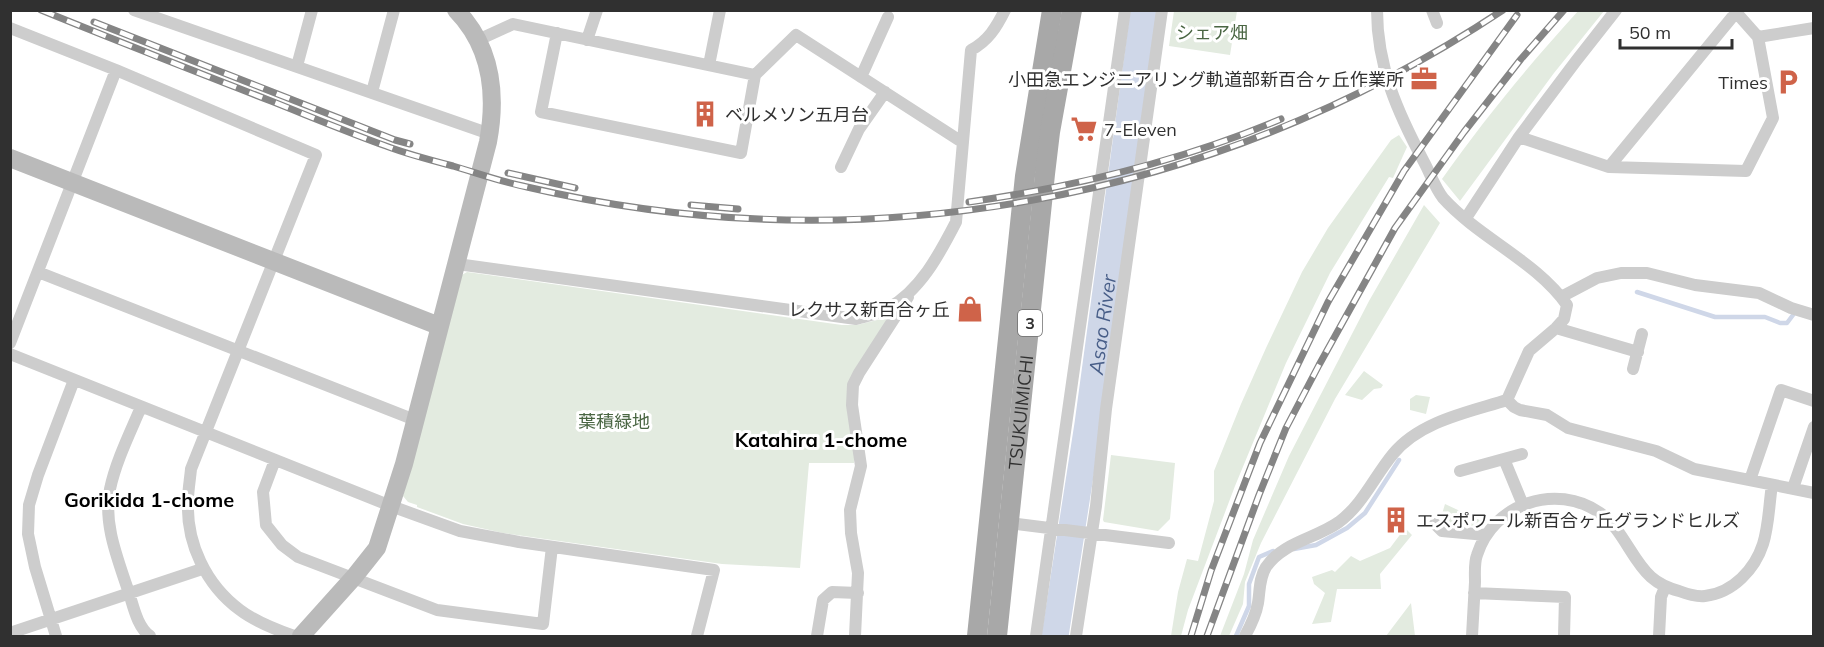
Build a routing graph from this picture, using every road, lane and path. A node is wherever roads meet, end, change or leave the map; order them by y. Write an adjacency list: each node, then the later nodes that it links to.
1 (134, 10): 25 (street)
2 (312, 10): 25 (street)
3 (394, 10): 30 (street)
4 (456, 10): 22 (street)
5 (597, 10): 23 (street)
6 (720, 10): 24 (street)
7 (1005, 10): 33 (street)
8 (1052, 10): 92 (main road, TSUKUIMICHI / 3)
9 (1072, 10): 70 (main road, TSUKUIMICHI / 3)
10 (1125, 10): 72 (street)
11 (1162, 10): 73 (street)
12 (1377, 10): 38 (street)
13 (1432, 10): 17 (street)
14 (1616, 10): 31 (street)
15 (1736, 11): 21 (street); 36 (street)
16 (888, 16): 28 (street)
17 (1437, 23)
18 (10, 28): 26 (street)
19 (1814, 28): 21 (street)
20 (557, 33): 22 (street); 23 (street); 27 (street)
21 (1758, 37): 36 (street)
22 (478, 40): 32 (street)
23 (587, 40): 24 (street)
24 (709, 65): 27 (street)
25 (297, 66): 30 (street)
26 (116, 70): 37 (street); 39 (street)
27 (755, 75): 28 (street)
28 (861, 77): 29 (street)
29 (885, 92): 33 (street); 35 (street)
30 (372, 93): 32 (street)
31 (1519, 137): 36 (street); 38 (street)
32 (489, 138): 40 (street)
33 (962, 142): 42 (street)
34 (10, 158): 37 (street)
35 (841, 167)
36 (1610, 167)
37 (72, 182): 39 (street); 41 (street)
38 (1466, 218): 43 (street)
39 (274, 261): 45 (street); 49 (street)
40 (457, 264): 42 (street); 45 (street)
41 (38, 272): 48 (street); 49 (street)
42 (910, 294): 80 (street)
43 (1562, 297): 44 (street); 46 (street)
44 (1814, 315)
45 (439, 326): 57 (street)
46 (1556, 328): 50 (street); 54 (street)
47 (1642, 334): 50 (street)
48 (10, 343)
49 (238, 349): 57 (street); 59 (street)
50 (1638, 352): 52 (street)
51 (10, 354): 53 (street)
52 (1634, 369)
53 (74, 380): 56 (street); 83 (street)
54 (1507, 400): 64 (street); 96 (street)
55 (1814, 400): 64 (street)
56 (141, 407): 59 (street); 82 (street)
57 (415, 420): 69 (street)
58 (1814, 427): 66 (street)
59 (205, 432): 62 (street); 77 (street)
60 (1522, 454): 61 (street)
61 (1504, 459): 63 (street); 68 (street)
62 (275, 460): 69 (street); 78 (street)
63 (1460, 471)
64 (1750, 480): 65 (street)
65 (1772, 485): 66 (street); 79 (street)
66 (1793, 488): 67 (street)
67 (1814, 493)
68 (1523, 505): 74 (street); 79 (street)
69 (391, 506): 76 (street); 78 (street)
70 (1009, 523): 72 (street); 93 (main road, TSUKUIMICHI / 3)
71 (1435, 524): 74 (street)
72 (1055, 529): 73 (street); 94 (street)
73 (1088, 533): 75 (street); 95 (street)
74 (1486, 535): 81 (street)
75 (1169, 543)
76 (552, 547): 78 (street); 89 (street)
77 (202, 569): 82 (street); 87 (street)
78 (354, 577): 88 (street)
79 (1665, 587): 99 (street)
80 (858, 593): 90 (street); 91 (street)
81 (1474, 593): 97 (street); 98 (street)
82 (129, 594): 83 (street); 86 (street)
83 (52, 619): 84 (street); 85 (street)
84 (10, 633)
85 (56, 636)
86 (150, 636)
87 (294, 636)
88 (301, 636)
89 (698, 636)
90 (818, 636)
91 (855, 636)
92 (977, 636)
93 (997, 636)
94 (1036, 636)
95 (1076, 636)
96 (1245, 636)
97 (1472, 636)
98 (1564, 636)
99 (1659, 636)

